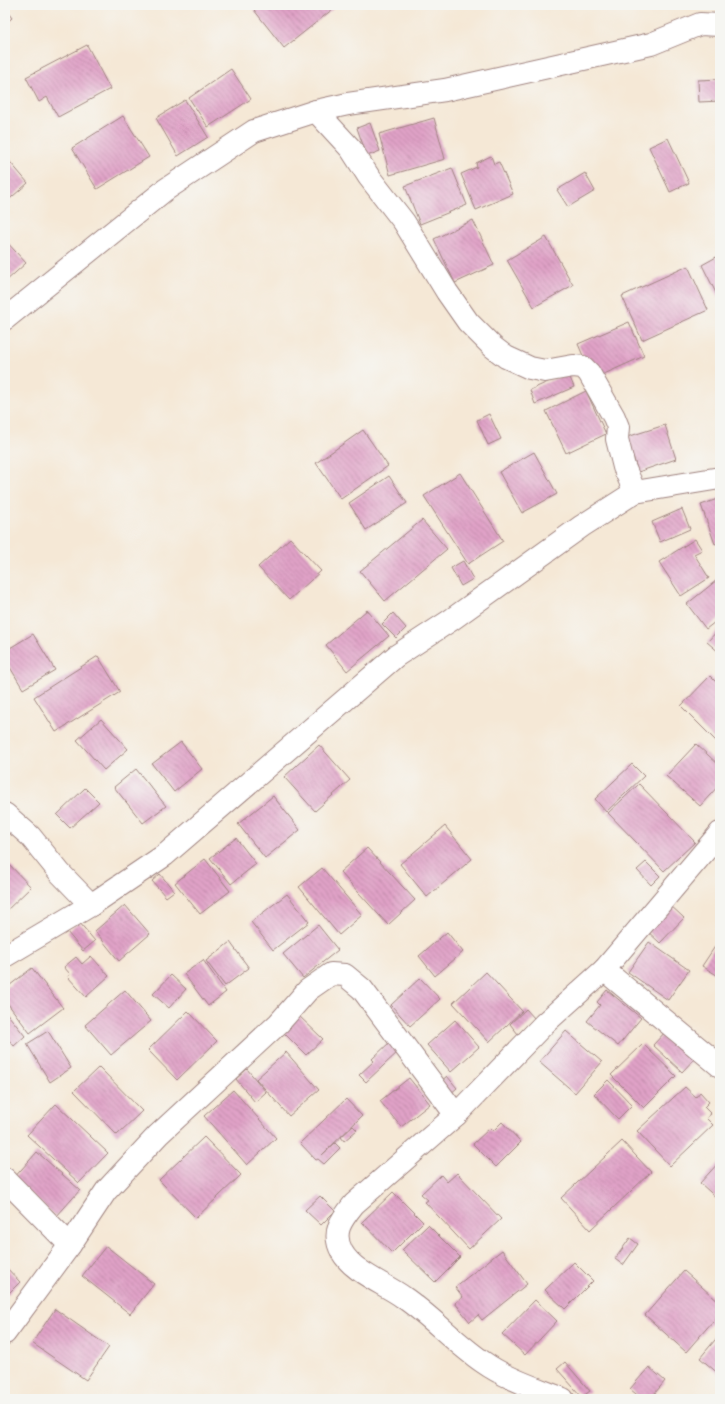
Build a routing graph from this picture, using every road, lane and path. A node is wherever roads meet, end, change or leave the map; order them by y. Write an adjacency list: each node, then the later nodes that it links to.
1 (720, 25): 2 (street)
2 (316, 111): 3 (street); 5 (street)
3 (5, 319)
4 (720, 478): 5 (street)
5 (635, 492): 8 (street)
6 (5, 814): 8 (street)
7 (720, 833): 10 (street)
8 (91, 905): 9 (street)
9 (5, 956)
10 (604, 970): 11 (street); 12 (street)
11 (720, 1066)
12 (456, 1115): 14 (street); 16 (street)
13 (5, 1179): 14 (street)
14 (70, 1246): 15 (street)
15 (5, 1333)
16 (563, 1399)

